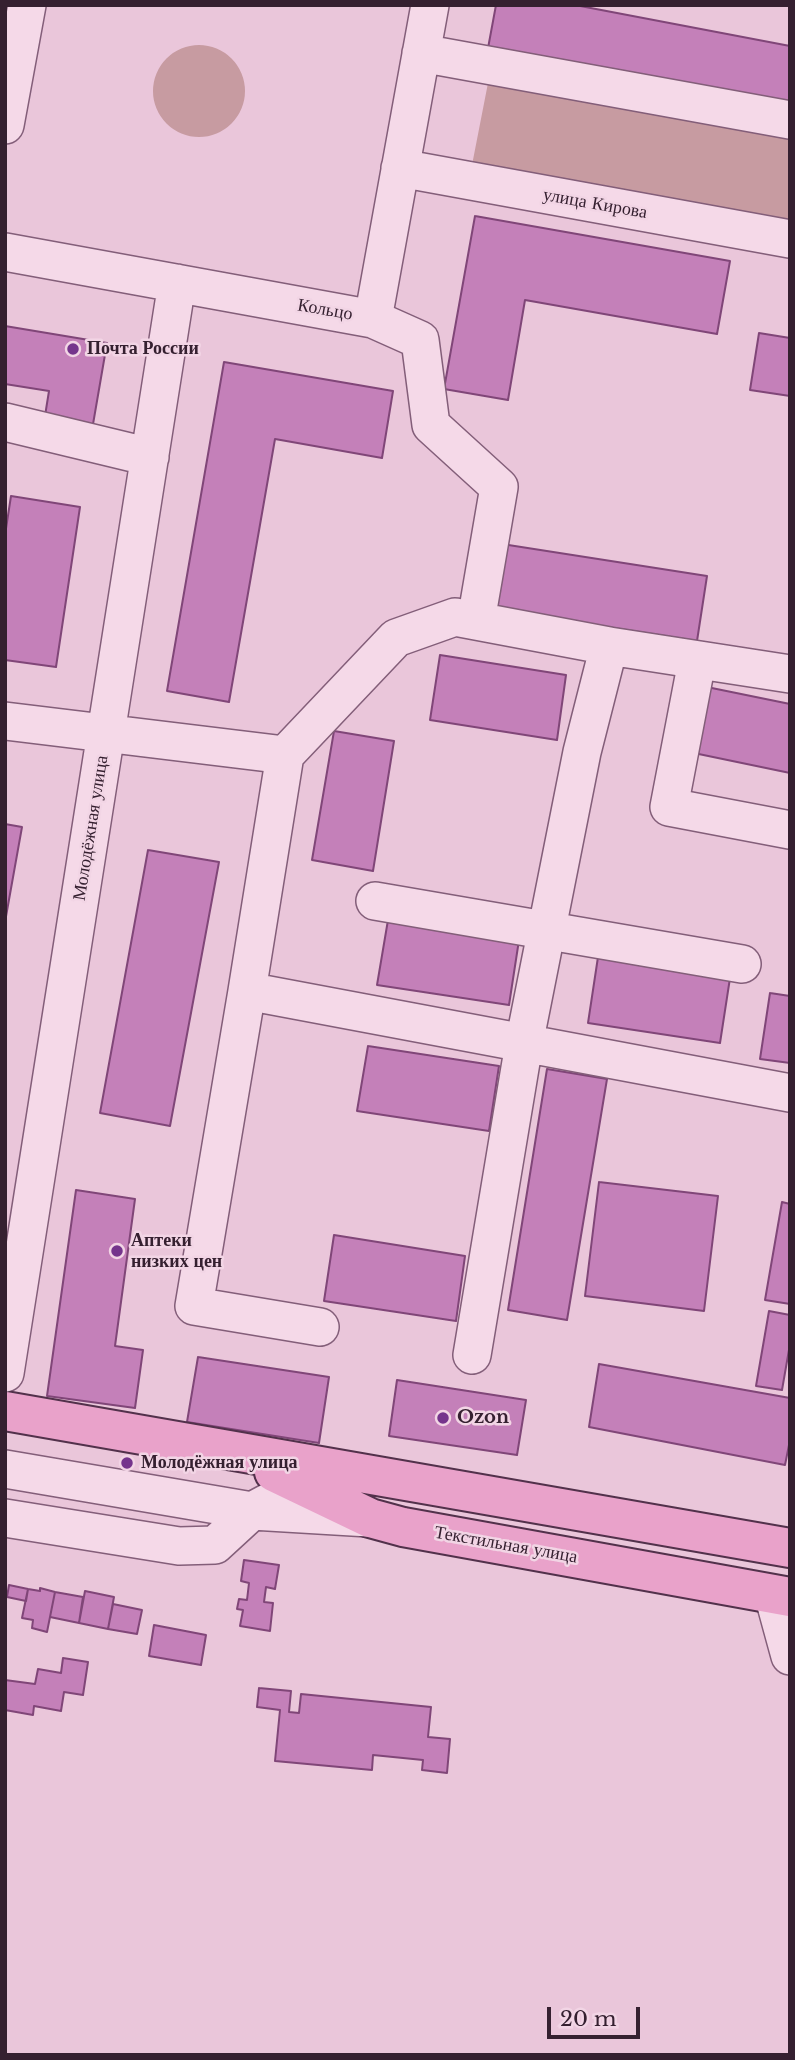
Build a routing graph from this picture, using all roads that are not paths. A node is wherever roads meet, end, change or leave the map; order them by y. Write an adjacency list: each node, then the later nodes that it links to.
1 (27, 5): 4 (street)
2 (430, 5): 3 (street, Кольцо)
3 (421, 53): 5 (street); 7 (street, Кольцо)
4 (11, 55): 6 (street)
5 (790, 120)
6 (5, 125)
7 (400, 168): 8 (street, улица Кирова); 11 (street, Кольцо)
8 (790, 239)
9 (5, 251): 10 (street, Кольцо)
10 (177, 283): 11 (street, Кольцо); 13 (street, Молодёжная улица)
11 (373, 319): 14 (street)
12 (5, 422): 13 (street)
13 (150, 457): 19 (street, Молодёжная улица)
14 (476, 621): 15 (street); 20 (street)
15 (609, 646): 16 (street); 23 (street)
16 (697, 661): 17 (street); 21 (street)
17 (790, 674)
18 (5, 721): 19 (street)
19 (106, 733): 20 (street); 30 (street, Молодёжная улица)
20 (285, 755): 25 (street)
21 (790, 830)
22 (376, 901): 23 (street)
23 (546, 932): 24 (street); 26 (street)
24 (742, 964)
25 (247, 991): 26 (street); 28 (street)
26 (524, 1044): 27 (street); 29 (street)
27 (790, 1093)
28 (320, 1327)
29 (472, 1355)
30 (5, 1373)
31 (5, 1411): 32 (main road, Текстильная улица)
32 (234, 1453): 34 (main road, Текстильная улица); 35 (main road, Текстильная улица)
33 (5, 1469): 36 (street)
34 (354, 1473): 35 (street); 39 (main road, Текстильная улица)
35 (301, 1485): 36 (street); 38 (main road, Текстильная улица)
36 (252, 1511): 37 (street); 38 (street)
37 (5, 1518)
38 (370, 1518): 40 (main road, Текстильная улица)
39 (790, 1548)
40 (781, 1596): 41 (street)
41 (790, 1656)

